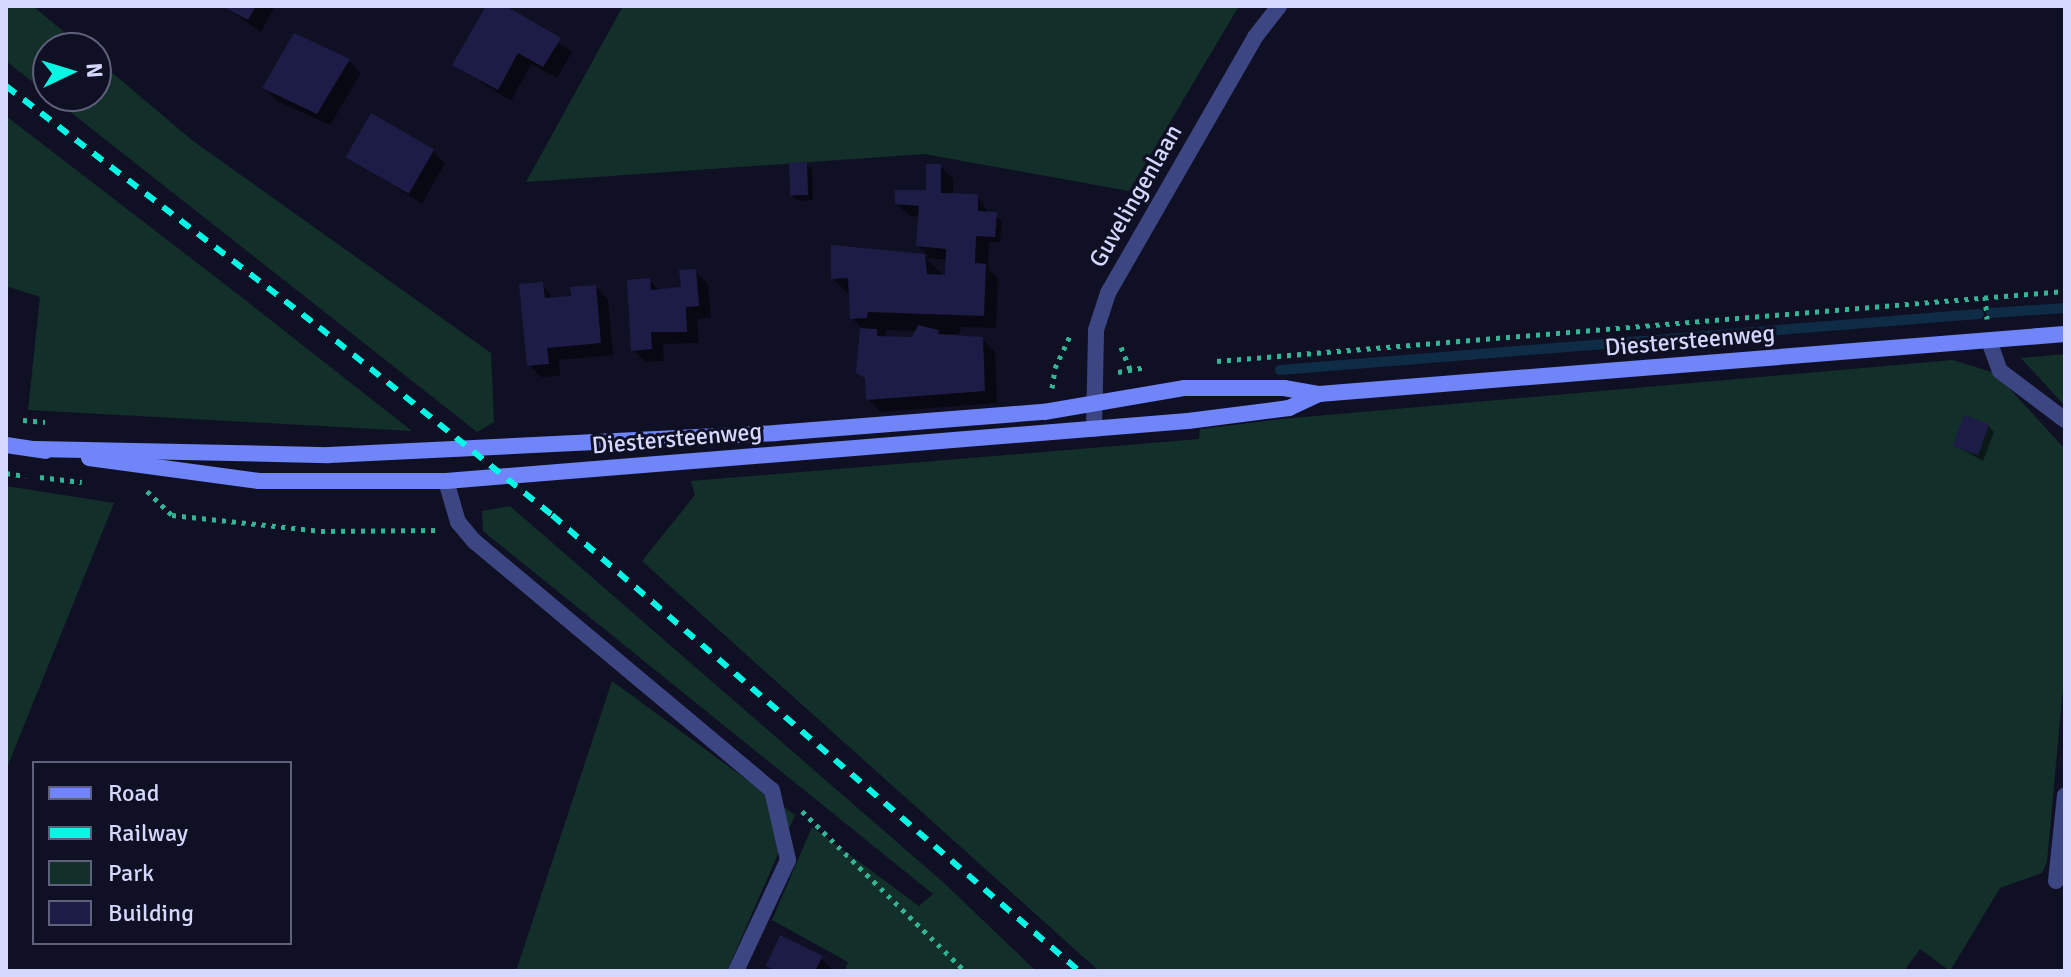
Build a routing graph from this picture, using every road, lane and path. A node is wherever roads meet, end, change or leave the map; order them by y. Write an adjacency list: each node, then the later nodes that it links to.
1 (1279, 6): 7 (street, Guvelingenlaan)
2 (2065, 291): 5 (path)
3 (2065, 334): 4 (main road, Diestersteenweg)
4 (1989, 341): 6 (main road, Diestersteenweg); 8 (street)
5 (1214, 361)
6 (1319, 394): 7 (main road, Diestersteenweg); 9 (main road, Diestersteenweg)
7 (1093, 401): 9 (street, Guvelingenlaan); 11 (main road, Diestersteenweg)
8 (2065, 420)
9 (1094, 429): 13 (main road, Diestersteenweg)
10 (6, 445): 11 (main road, Diestersteenweg)
11 (36, 449): 13 (main road, Diestersteenweg)
12 (146, 490): 14 (path)
13 (447, 490): 14 (street)
14 (465, 530): 15 (street)
15 (772, 790): 18 (street); 19 (path)
16 (2065, 795): 17 (street)
17 (2056, 881)
18 (736, 971)
19 (965, 971)

